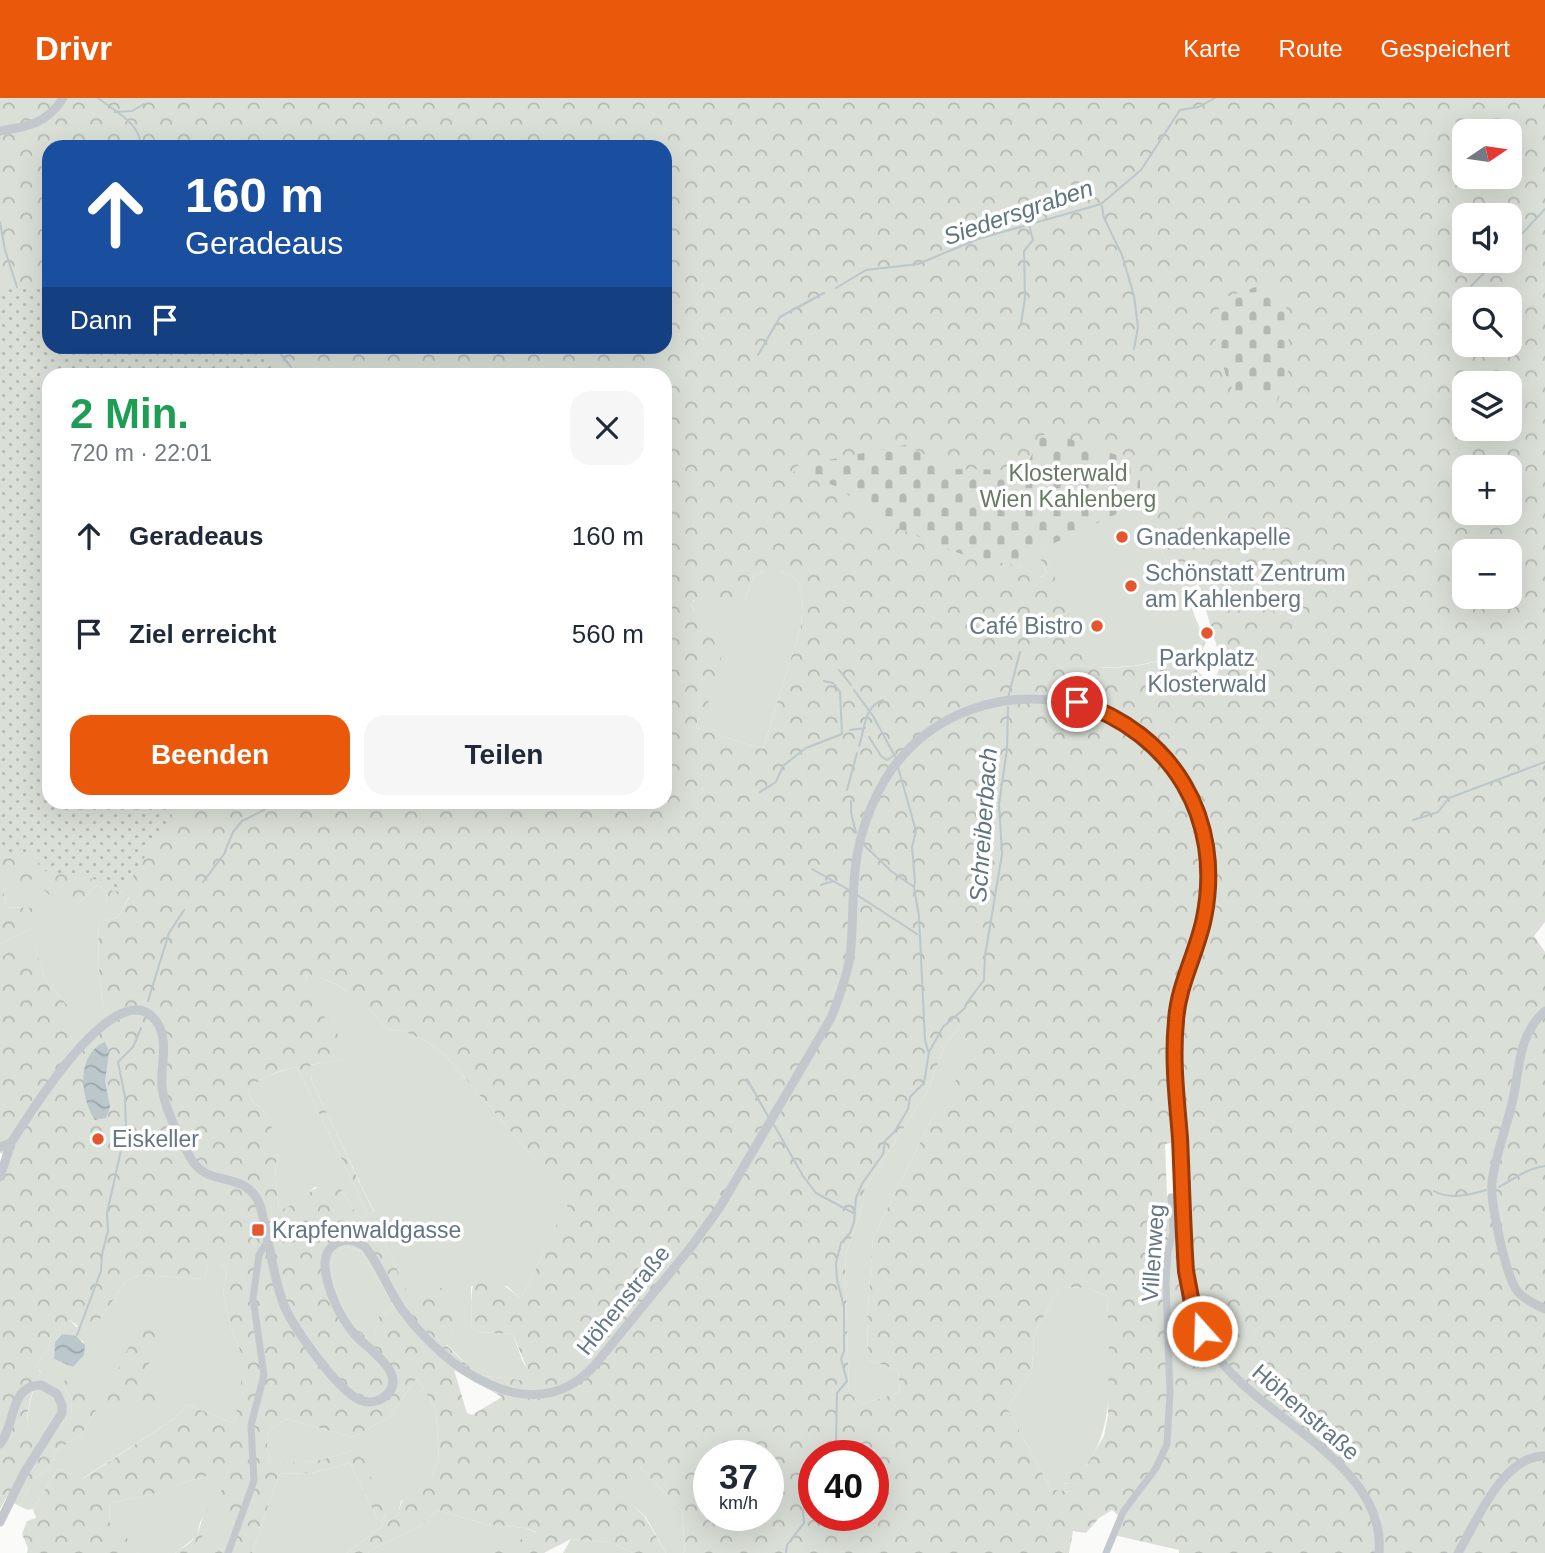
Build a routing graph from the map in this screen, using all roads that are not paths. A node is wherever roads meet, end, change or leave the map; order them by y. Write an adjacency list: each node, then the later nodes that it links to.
1 (63, 98): 2 (street)
2 (0, 131)
3 (1545, 1011): 9 (street)
4 (11, 1143): 5 (street); 6 (street); 8 (street, Höhenstraße)
5 (0, 1147)
6 (0, 1177)
7 (1182, 1196): 8 (street, Höhenstraße); 14 (street, Villenweg); 15 (street, Höhenstraße)
8 (268, 1240): 13 (street)
9 (1545, 1309)
10 (0, 1444): 12 (street)
11 (1545, 1456): 16 (street)
12 (0, 1522)
13 (228, 1553)
14 (1106, 1553)
15 (1379, 1553)
16 (1458, 1553)

